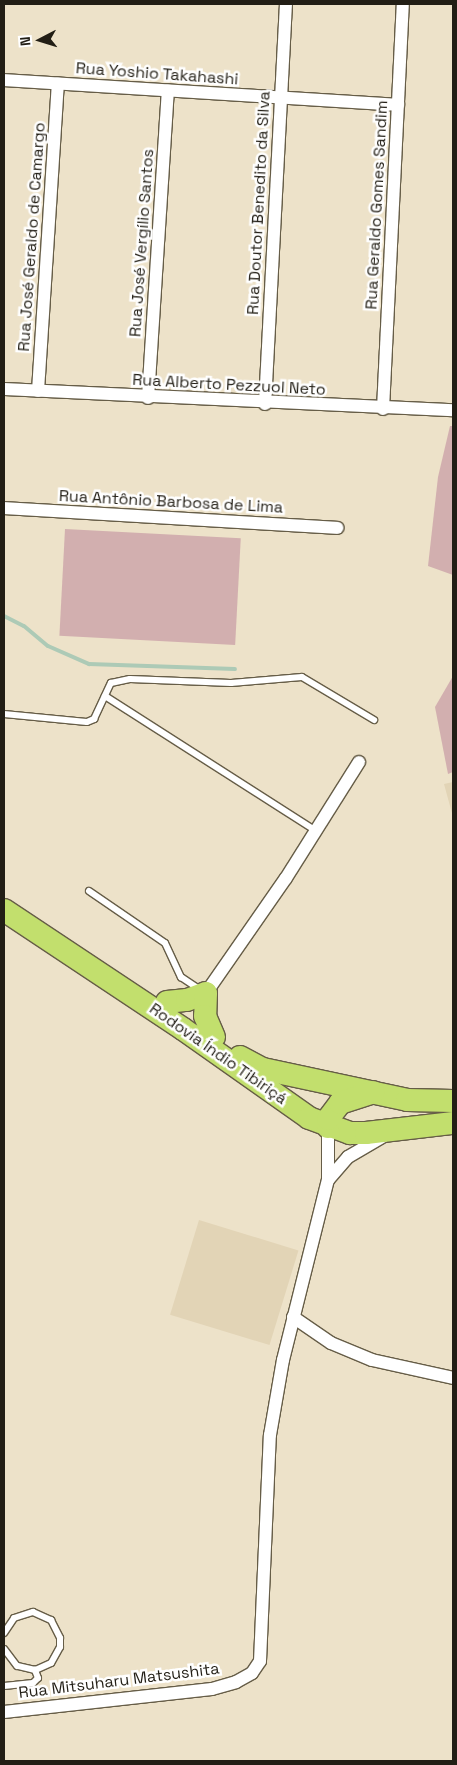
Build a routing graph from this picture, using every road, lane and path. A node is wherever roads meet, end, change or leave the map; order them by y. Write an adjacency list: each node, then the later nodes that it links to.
1 (286, 4): 6 (street, Rua Doutor Benedito da Silva)
2 (403, 4): 7 (street, Rua Geraldo Gomes Sandim)
3 (4, 80): 4 (street, Rua Yoshio Takahashi)
4 (58, 84): 5 (street, Rua Yoshio Takahashi); 9 (street, Rua José Geraldo de Camargo)
5 (168, 91): 6 (street, Rua Yoshio Takahashi); 10 (street, Rua José Vergílio Santos)
6 (281, 98): 7 (street, Rua Yoshio Takahashi); 11 (street, Rua Doutor Benedito da Silva)
7 (398, 105): 12 (street, Rua Geraldo Gomes Sandim)
8 (4, 390): 9 (street, Rua Alberto Pezzuol Neto)
9 (38, 392): 10 (street, Rua Alberto Pezzuol Neto)
10 (148, 398): 11 (street, Rua Alberto Pezzuol Neto)
11 (265, 404): 12 (street, Rua Alberto Pezzuol Neto)
12 (382, 409): 13 (street, Rua Alberto Pezzuol Neto)
13 (453, 410)
14 (4, 508): 15 (street, Rua Antônio Barbosa de Lima)
15 (337, 528)
16 (105, 696): 17 (lane); 18 (lane); 20 (lane)
17 (4, 714)
18 (374, 720)
19 (359, 762): 20 (street)
20 (317, 832): 24 (street)
21 (89, 891): 24 (lane)
22 (4, 896): 25 (highway, Rodovia Índio Tibiriçá)
23 (4, 910): 30 (highway, Rodovia Índio Tibiriçá)
24 (206, 993): 25 (highway); 26 (highway)
25 (167, 1002): 26 (highway, Rodovia Índio Tibiriçá)
26 (214, 1037): 27 (highway, Rodovia Índio Tibiriçá)
27 (374, 1092): 28 (highway, Rodovia Índio Tibiriçá); 30 (highway)
28 (453, 1101)
29 (453, 1123): 31 (highway, Rodovia Índio Tibiriçá)
30 (328, 1127): 31 (highway, Rodovia Índio Tibiriçá); 32 (street)
31 (391, 1132): 32 (street)
32 (328, 1180): 33 (street)
33 (294, 1317): 34 (street); 39 (street, Rua Mitsuharu Matsushita)
34 (453, 1378)
35 (4, 1633): 37 (lane)
36 (4, 1649): 37 (lane)
37 (34, 1670): 38 (lane)
38 (4, 1686)
39 (4, 1712)

